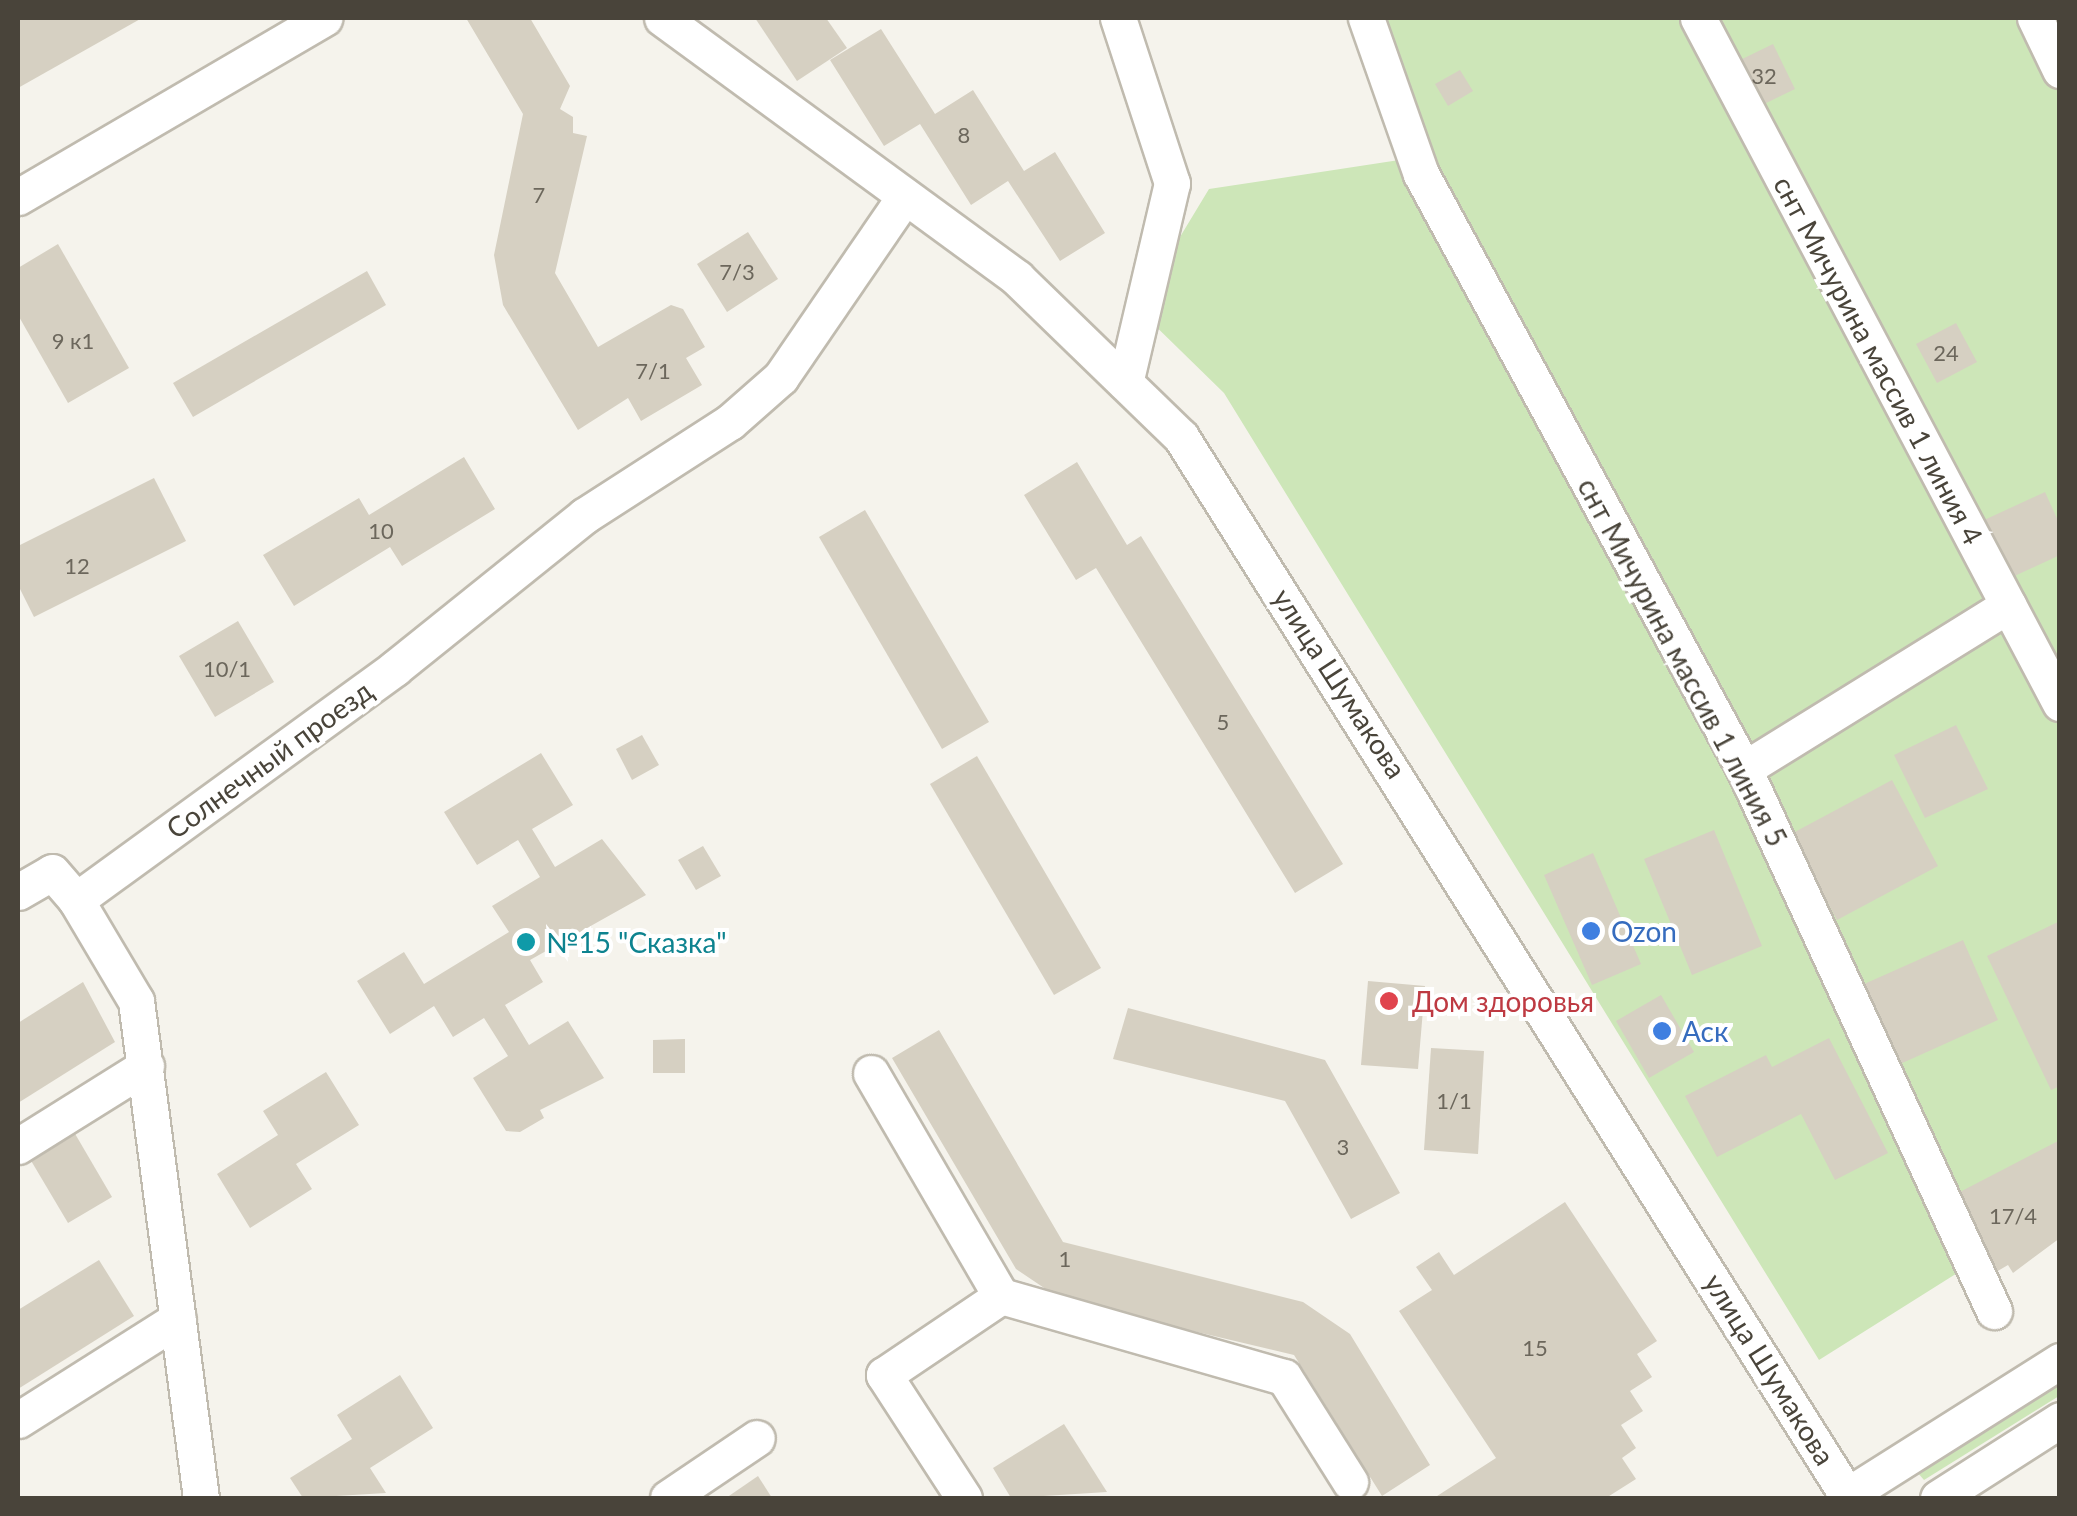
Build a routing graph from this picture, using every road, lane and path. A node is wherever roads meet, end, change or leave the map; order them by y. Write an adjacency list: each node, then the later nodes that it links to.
1 (324, 18): 8 (street)
2 (662, 18): 9 (street, улица Шумакова)
3 (1118, 18): 10 (street)
4 (1366, 18): 13 (street, снт Мичурина массив 1 линия 5)
5 (1698, 18): 11 (street, снт Мичурина массив 1 линия 4)
6 (2035, 18): 7 (street)
7 (2060, 70)
8 (18, 196)
9 (905, 196): 10 (street, улица Шумакова); 15 (street, Солнечный проезд)
10 (1125, 383): 30 (street, улица Шумакова)
11 (2008, 604): 12 (street, снт Мичурина массив 1 линия 4); 13 (street)
12 (2060, 703)
13 (1744, 769): 20 (street, снт Мичурина массив 1 линия 5)
14 (18, 892): 15 (street)
15 (76, 900): 16 (street)
16 (146, 1066): 18 (street); 21 (street)
17 (871, 1073): 19 (street)
18 (18, 1146)
19 (1001, 1296): 26 (street); 29 (street)
20 (1994, 1311)
21 (178, 1320): 23 (street); 27 (street)
22 (2060, 1361): 30 (street)
23 (18, 1420)
24 (2060, 1420): 31 (street)
25 (757, 1438): 28 (street)
26 (1350, 1482)
27 (201, 1498)
28 (668, 1498)
29 (964, 1498)
30 (1846, 1498)
31 (1938, 1498)

